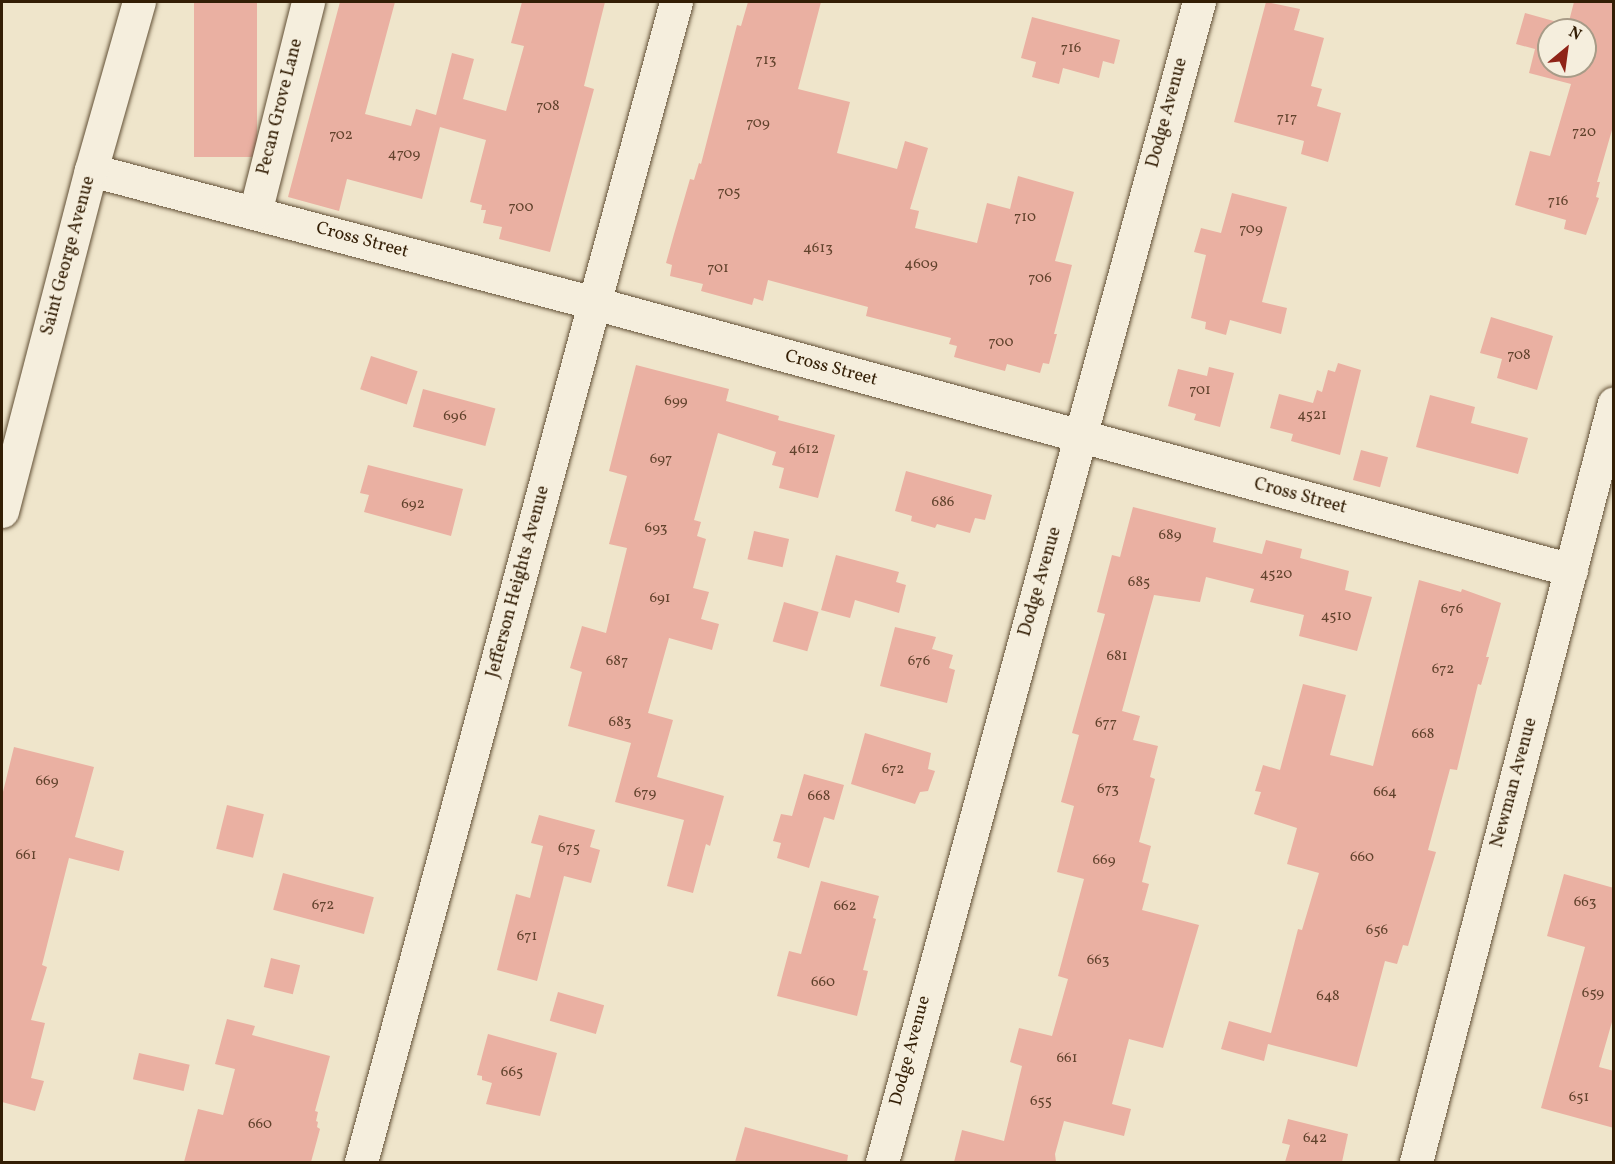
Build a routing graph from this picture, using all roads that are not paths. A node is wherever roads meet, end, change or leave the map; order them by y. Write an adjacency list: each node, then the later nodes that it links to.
1 (136, 2): 5 (street, Saint George Avenue)
2 (308, 2): 6 (street, Pecan Grove Lane)
3 (676, 2): 7 (street, Jefferson Heights Avenue)
4 (1198, 2): 9 (street, Dodge Avenue)
5 (91, 170): 6 (street, Cross Street); 10 (street, Saint George Avenue)
6 (255, 213): 7 (street, Cross Street)
7 (594, 303): 9 (street, Cross Street); 13 (street, Jefferson Heights Avenue)
8 (1611, 422): 12 (street, Newman Avenue)
9 (1081, 438): 12 (street, Cross Street); 14 (street, Dodge Avenue)
10 (10, 447): 11 (street, Saint George Avenue)
11 (2, 511)
12 (1571, 570): 15 (street, Newman Avenue)
13 (361, 1162)
14 (882, 1162)
15 (1416, 1162)

